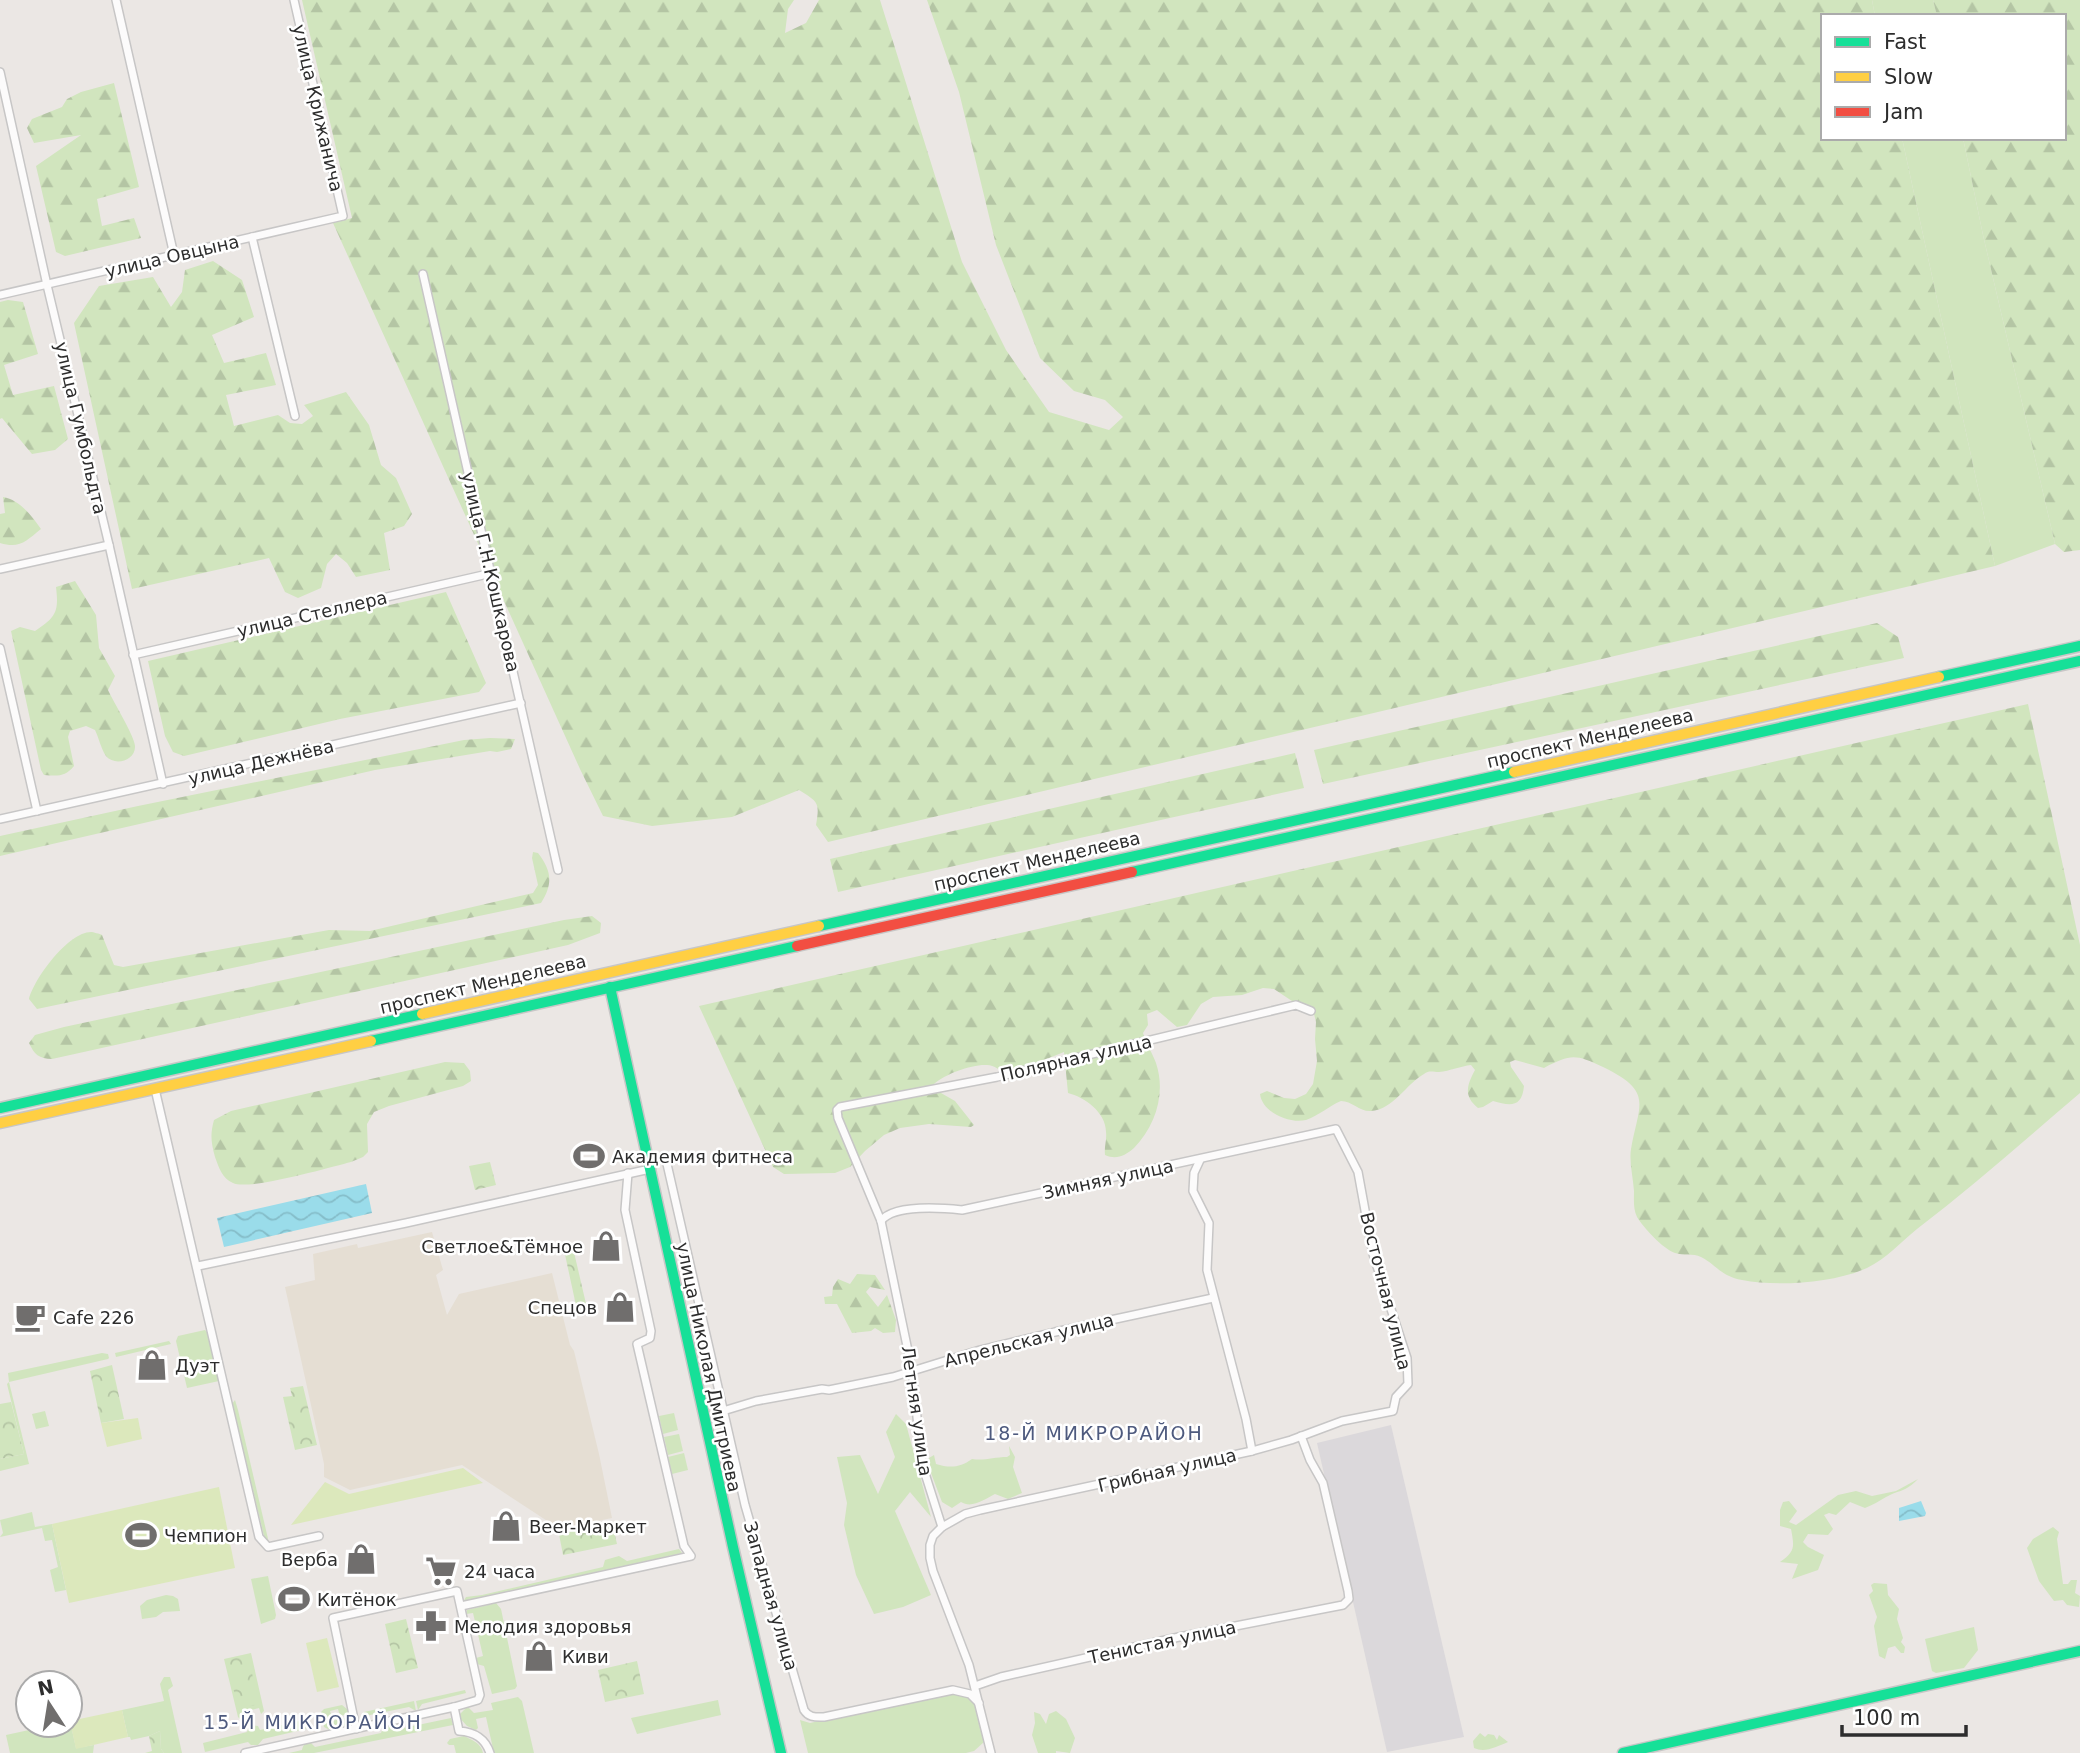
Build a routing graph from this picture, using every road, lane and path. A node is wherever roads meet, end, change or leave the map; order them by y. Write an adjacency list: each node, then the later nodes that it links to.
1 (116, 0): 6 (street)
2 (294, 0): 4 (street, улица Крижанича)
3 (0, 72): 8 (street, улица Гумбольдта)
4 (343, 216): 5 (street, улица Овцына)
5 (252, 237): 6 (street, улица Овцына); 10 (street)
6 (174, 255): 8 (street, улица Овцына)
7 (423, 274): 13 (street, улица Г.Н.Кошкарова)
8 (47, 285): 9 (street, улица Овцына); 11 (street, улица Гумбольдта)
9 (0, 295)
10 (295, 416)
11 (109, 545): 12 (street); 16 (street, улица Гумбольдта)
12 (0, 569)
13 (492, 573): 16 (street, улица Стеллера); 20 (street, улица Г.Н.Кошкарова)
14 (2080, 646): 18 (main road, проспект Менделеева)
15 (0, 648): 22 (street)
16 (133, 654): 21 (street, улица Гумбольдта)
17 (2080, 662): 19 (main road, проспект Менделеева)
18 (1991, 666): 19 (main road); 23 (main road, проспект Менделеева)
19 (1994, 680): 25 (main road, проспект Менделеева)
20 (521, 704): 21 (street, улица Дежнёва); 26 (street, улица Г.Н.Кошкарова)
21 (163, 784): 22 (street, улица Дежнёва)
22 (37, 811): 24 (street, улица Дежнёва)
23 (1312, 816): 25 (main road); 31 (main road, проспект Менделеева)
24 (0, 819)
25 (1316, 831): 27 (main road, проспект Менделеева)
26 (558, 870)
27 (610, 987): 29 (main road, проспект Менделеева); 36 (main road, улица Николая Дмитриева)
28 (1311, 1011): 30 (street, Полярная улица)
29 (155, 1089): 32 (main road, проспект Менделеева); 39 (street)
30 (840, 1107): 38 (street, Летняя улица)
31 (0, 1108)
32 (0, 1123)
33 (1336, 1129): 34 (street, Зимняя улица); 43 (street, Восточная улица)
34 (1200, 1160): 38 (street, Зимняя улица); 40 (street)
35 (667, 1164): 42 (street, Западная улица)
36 (650, 1168): 37 (street); 56 (main road, улица Николая Дмитриева)
37 (628, 1173): 39 (street); 48 (street)
38 (881, 1221): 41 (street, Летняя улица)
39 (198, 1266): 47 (street)
40 (1213, 1298): 41 (street, Апрельская улица); 45 (street)
41 (912, 1370): 42 (street, Апрельская улица); 46 (street, Летняя улица)
42 (723, 1411): 51 (street, Западная улица)
43 (1393, 1411): 44 (street, Грибная улица)
44 (1301, 1436): 45 (street, Грибная улица); 50 (street, Тенистая улица)
45 (1252, 1451): 46 (street, Грибная улица)
46 (942, 1527): 50 (street)
47 (319, 1536)
48 (461, 1606): 52 (street); 53 (street)
49 (2080, 1651): 58 (main road)
50 (975, 1686): 51 (street)
51 (979, 1703): 57 (street)
52 (454, 1707): 53 (street); 55 (street)
53 (356, 1729): 54 (street)
54 (244, 1753)
55 (489, 1753)
56 (780, 1753)
57 (991, 1753)
58 (1623, 1753)

